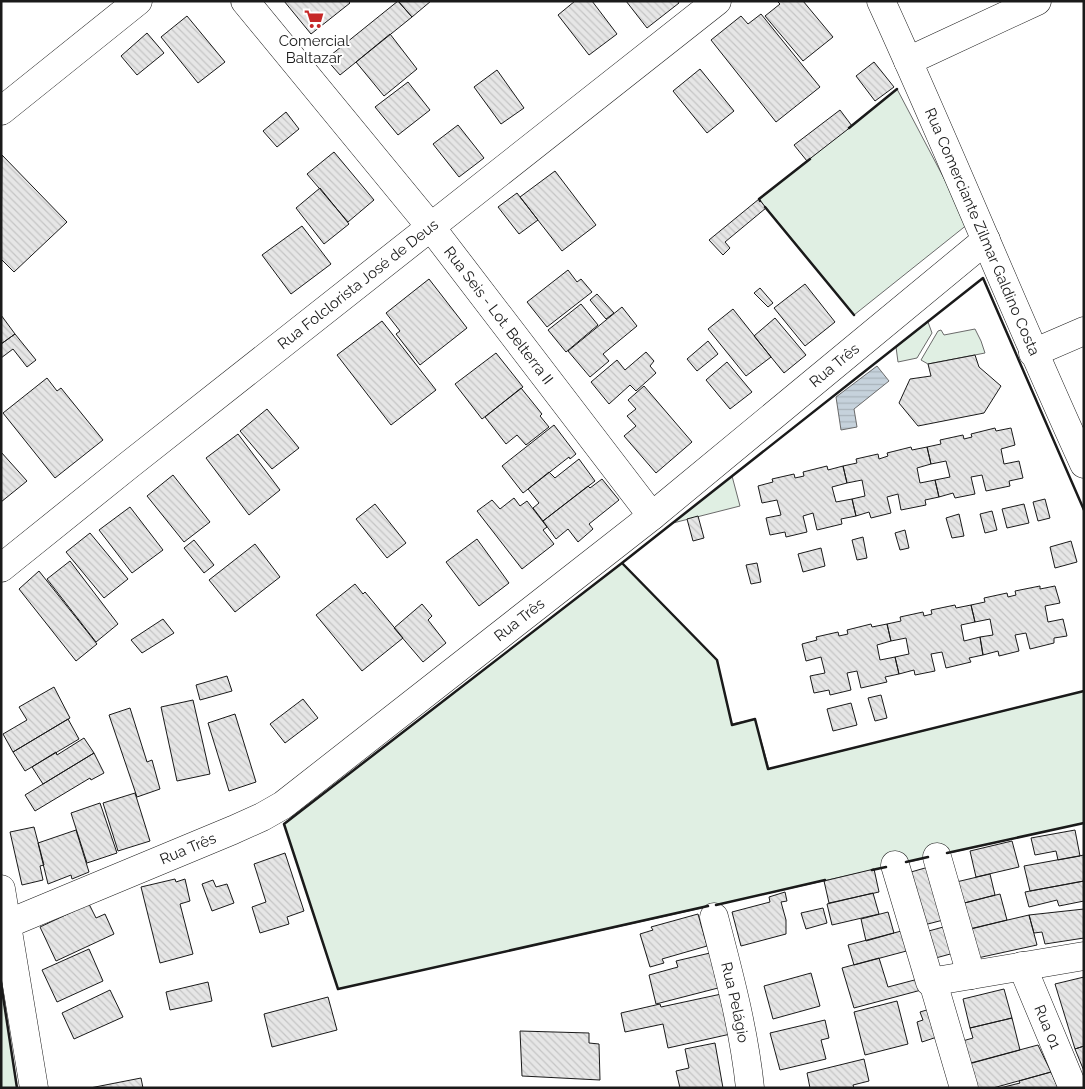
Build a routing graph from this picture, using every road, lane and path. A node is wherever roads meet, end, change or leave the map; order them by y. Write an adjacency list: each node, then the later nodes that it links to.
1 (138, 1): 7 (street)
2 (245, 1): 8 (street, Rua Seis - Lot. Belterra II)
3 (717, 1): 8 (street, Rua Folclorista José de Deus)
4 (881, 1): 6 (street, Rua Comerciante Zilmar Galdino Costa)
5 (1037, 1): 6 (street)
6 (908, 61): 9 (street, Rua Comerciante Zilmar Galdino Costa)
7 (1, 111)
8 (430, 226): 13 (street, Rua Seis - Lot. Belterra II); 14 (street, Rua Folclorista José de Deus)
9 (986, 240): 11 (street, Rua Comerciante Zilmar Galdino Costa); 13 (street, Rua Três)
10 (1084, 331): 11 (street)
11 (1033, 353): 12 (street, Rua Comerciante Zilmar Galdino Costa)
12 (1084, 464)
13 (652, 516): 19 (street, Rua Três)
14 (1, 568)
15 (937, 857): 22 (street)
16 (896, 865): 23 (street)
17 (1, 889): 19 (street)
18 (714, 917): 25 (street, Rua Pelágio)
19 (8, 924): 24 (street)
20 (1084, 956): 21 (street)
21 (1022, 966): 22 (street); 27 (street, Rua 01)
22 (971, 975): 23 (street)
23 (932, 982): 26 (street)
24 (34, 1088)
25 (750, 1088)
26 (964, 1088)
27 (1073, 1088)

